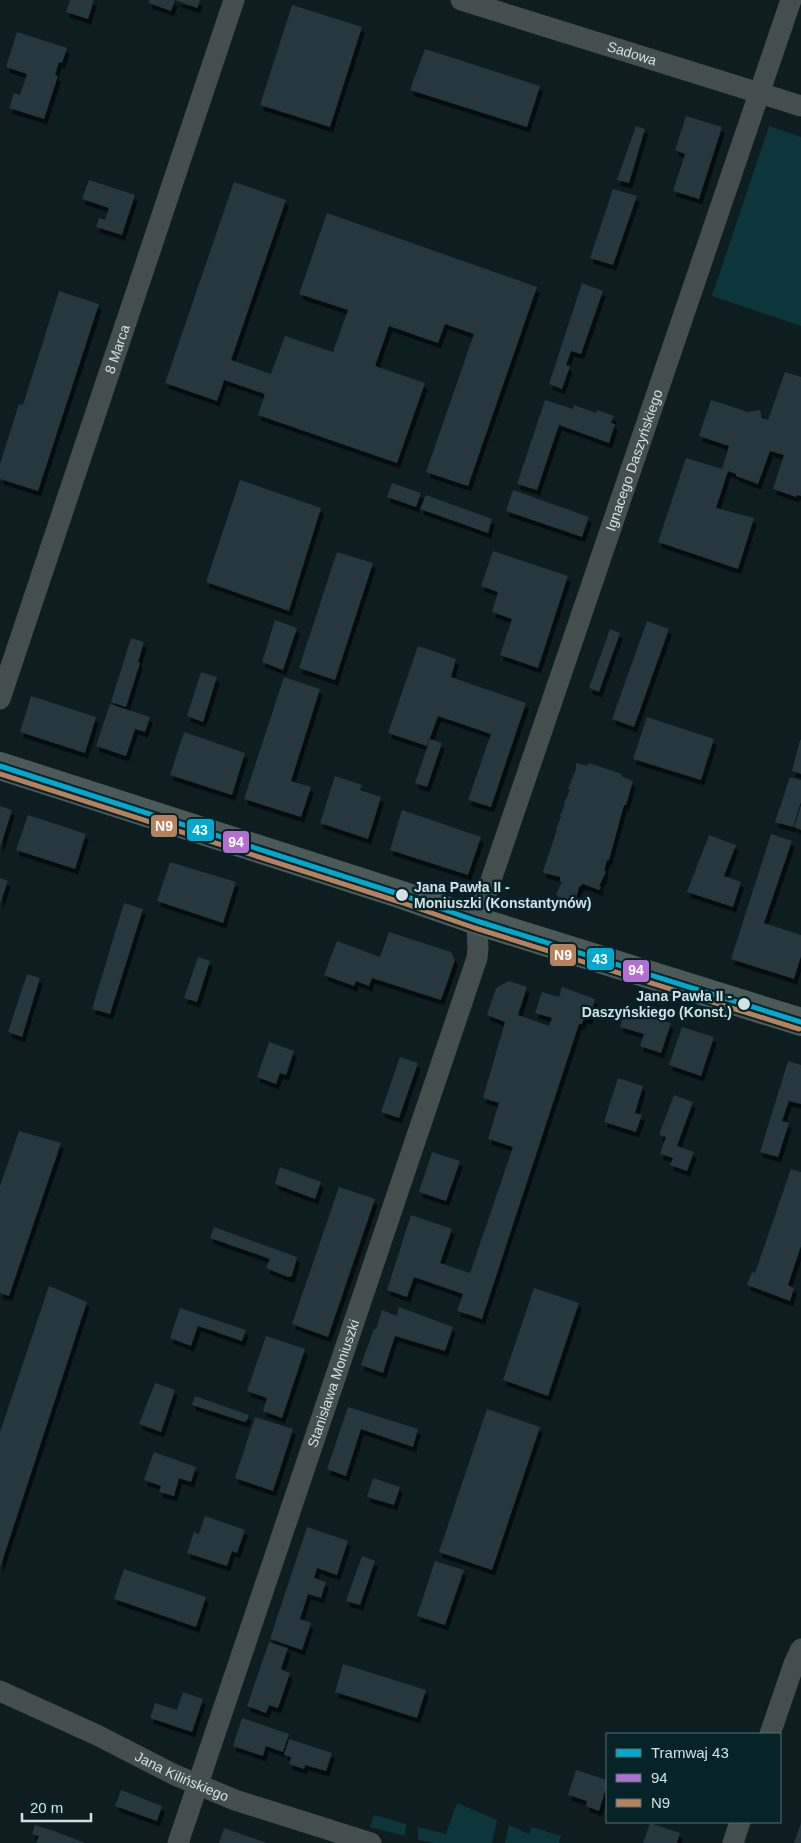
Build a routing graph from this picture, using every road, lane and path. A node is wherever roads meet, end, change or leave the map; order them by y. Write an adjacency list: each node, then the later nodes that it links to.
1 (234, 0): 7 (street, 8 Marca)
2 (461, 0): 4 (street, Sadowa)
3 (791, 0): 5 (street, Ignacego Daszyńskiego)
4 (509, 7): 5 (street, Sadowa)
5 (760, 92): 6 (street, Sadowa); 9 (street, Ignacego Daszyńskiego)
6 (801, 106)
7 (0, 699)
8 (0, 766): 9 (main road)
9 (477, 921): 10 (main road); 14 (street, Stanisława Moniuszki)
10 (801, 1022)
11 (801, 1649): 13 (street)
12 (0, 1691): 14 (street, Jana Kilińskiego)
13 (770, 1733)
14 (198, 1784): 16 (street, Stanisława Moniuszki); 17 (street, Jana Kilińskiego)
15 (740, 1823): 18 (street)
16 (178, 1843)
17 (370, 1843)
18 (733, 1843)

